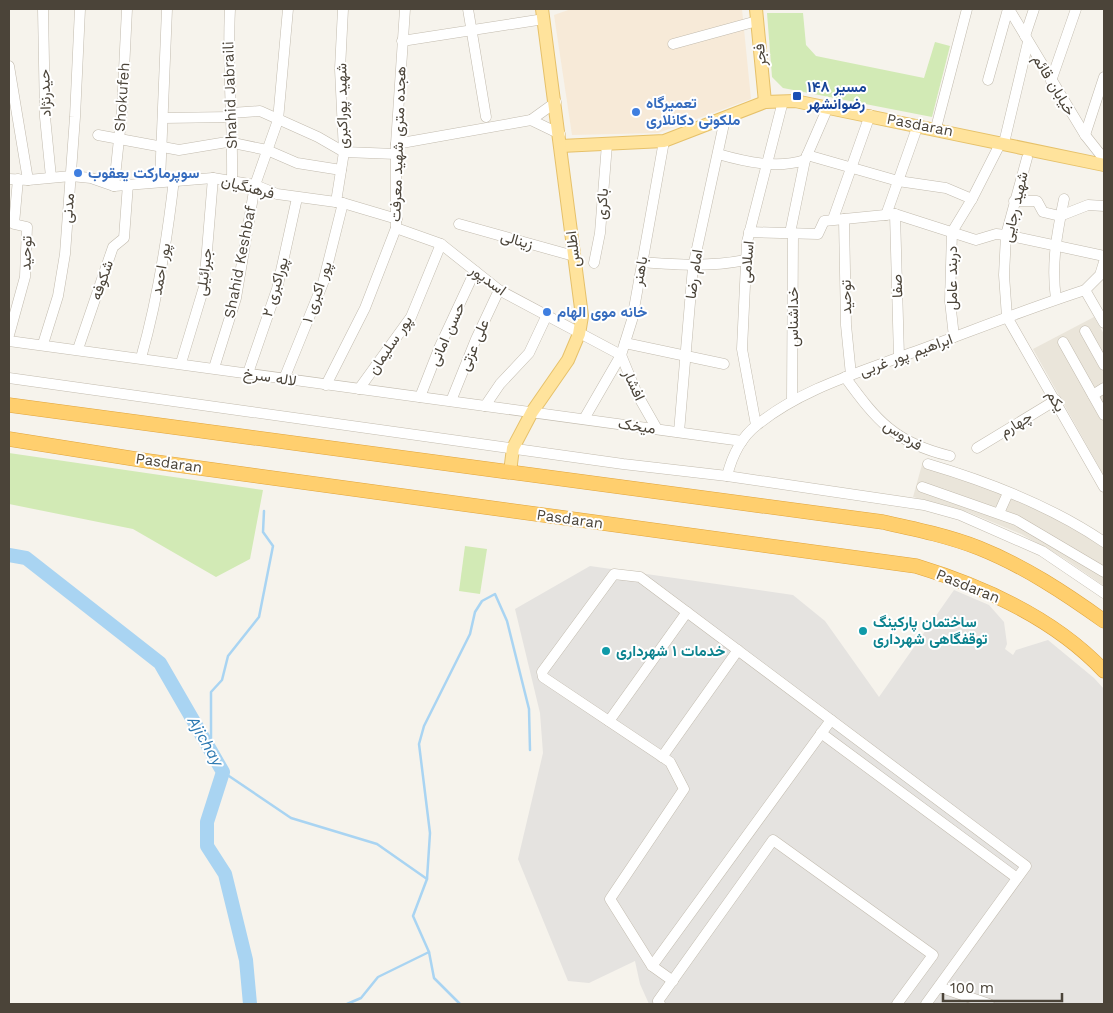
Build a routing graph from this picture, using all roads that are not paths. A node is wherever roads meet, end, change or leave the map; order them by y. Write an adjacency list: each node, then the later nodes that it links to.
1 (43, 9): 60 (street, حیدرنژاد)
2 (80, 9): 59 (street, مدنی)
3 (127, 9): 40 (street, Shokufeh)
4 (168, 9): 31 (street)
5 (230, 9): 28 (street, Shahid Jabraili)
6 (288, 9): 33 (street, Shahid Keshbaf)
7 (343, 9): 49 (street, شهید پوراکبری)
8 (404, 9): 18 (street, هجده متری شهید معرفت)
9 (468, 9): 16 (street)
10 (966, 9): 37 (street)
11 (1008, 9): 17 (street, خیابان قائم); 22 (street)
12 (1034, 9): 17 (street, دربند عامل)
13 (1076, 9): 23 (street)
14 (543, 14): 16 (street); 25 (main road, اطلس)
15 (756, 15): 19 (street); 26 (main road, فجر)
16 (471, 30): 18 (street); 30 (street)
17 (1027, 39): 23 (street, خیابان قائم); 44 (street, دربند عامل)
18 (402, 41): 45 (street, هجده متری شهید معرفت)
19 (673, 44)
20 (9, 66): 35 (street)
21 (1104, 77): 39 (street)
22 (988, 80)
23 (1051, 81): 39 (street, خیابان قائم)
24 (783, 101): 26 (main road, Pasdaran); 27 (main road, Pasdaran); 55 (street, اسلامی)
25 (556, 102): 34 (street); 41 (main road, اطلس)
26 (765, 102): 32 (main road, Pasdaran)
27 (828, 107): 29 (main road, Pasdaran); 52 (street, خداشناس)
28 (231, 115): 31 (street); 33 (street); 43 (street, Shahid Jabraili)
29 (870, 115): 36 (main road, Pasdaran); 57 (street)
30 (486, 117)
31 (164, 118): 47 (street)
32 (725, 119): 42 (main road, Pasdaran); 51 (street, امام رضا)
33 (278, 120): 48 (street, Shahid Keshbaf); 49 (street)
34 (531, 120): 41 (street); 45 (street)
35 (14, 124): 62 (street)
36 (918, 125): 37 (main road, Pasdaran); 66 (street, صفا)
37 (936, 128): 44 (main road, Pasdaran)
38 (98, 135): 40 (street)
39 (1085, 135): 54 (street, خیابان قائم)
40 (120, 137): 47 (street); 69 (street, Shokufeh)
41 (560, 140): 46 (main road, Pasdaran); 88 (main road, اطلس)
42 (664, 141): 46 (main road, Pasdaran); 91 (street, باهنر)
43 (233, 142): 47 (street); 48 (street); 64 (street, Shahid Jabraili)
44 (1002, 143): 56 (main road, Pasdaran); 71 (street, دربند عامل)
45 (396, 144): 50 (street, هجده متری شهید معرفت)
46 (606, 144): 93 (street, باکری)
47 (162, 146): 65 (street)
48 (267, 150): 58 (street); 68 (street, Shahid Keshbaf)
49 (344, 152): 50 (street); 58 (street, شهید پوراکبری)
50 (396, 154): 80 (street, هجده متری شهید معرفت)
51 (718, 154): 55 (street); 94 (street, امام رضا)
52 (806, 158): 55 (street); 57 (street); 84 (street, خداشناس)
53 (1027, 158): 73 (street, شهید رجایی)
54 (1104, 158)
55 (767, 163): 82 (street, اسلامی)
56 (1104, 165)
57 (851, 167): 66 (street); 78 (street)
58 (341, 170): 74 (street, شهید پوراکبری)
59 (71, 176): 60 (street, فرهنگیان); 69 (street, فرهنگیان); 109 (street, مدنی)
60 (51, 177): 62 (street, فرهنگیان)
61 (213, 178): 63 (street, فرهنگیان); 64 (street, فرهنگیان); 115 (street, جبرائیلی)
62 (18, 179): 104 (street, توحید)
63 (174, 179): 65 (street, فرهنگیان); 114 (street, پور احمد)
64 (232, 180): 68 (street, فرهنگیان)
65 (160, 181): 67 (street, فرهنگیان)
66 (898, 181): 71 (street); 76 (street, صفا)
67 (128, 184): 69 (street, فرهنگیان); 110 (street, شکوفه)
68 (255, 185): 70 (street, فرهنگیان); 118 (street, Shahid Keshbaf)
69 (114, 186)
70 (297, 198): 74 (street, فرهنگیان); 119 (street, پوراکبری ۲)
71 (972, 199): 83 (street, دربند عامل)
72 (1064, 199): 77 (street)
73 (1014, 201): 77 (street); 85 (street, شهید رجایی)
74 (340, 203): 80 (street, فرهنگیان); 122 (street, پور اکبری ۱)
75 (1104, 206): 77 (street)
76 (891, 215): 79 (street); 83 (street); 113 (street, صفا)
77 (1060, 216): 87 (street)
78 (833, 219): 79 (street); 84 (street)
79 (844, 219): 120 (street, توحید)
80 (397, 223): 86 (street, اسدپور); 123 (street, هجده متری شهید معرفت)
81 (459, 224): 88 (street, زینالی)
82 (749, 232): 84 (street); 90 (street, اسلامی)
83 (952, 232): 85 (street); 105 (street, دربند عامل)
84 (792, 233): 130 (street, خداشناس)
85 (1006, 235): 87 (street); 100 (street, شهید رجایی)
86 (441, 244): 95 (street, اسدپور); 125 (street, پور سلیمان)
87 (1055, 247): 89 (street); 98 (street)
88 (574, 256): 103 (main road, اطلس)
89 (1104, 256)
90 (746, 260): 94 (street); 136 (street, اسلامی)
91 (642, 262): 94 (street); 108 (street, باهنر)
92 (1104, 262): 97 (street)
93 (594, 263)
94 (693, 267): 112 (street, امام رضا)
95 (475, 271): 96 (street, اسدپور); 127 (street, حسن امانی)
96 (499, 290): 99 (street, اسدپور); 129 (street, علی عزتی)
97 (1085, 290): 98 (street, ابراهیم پور غربی); 101 (street)
98 (1056, 299): 100 (street, ابراهیم پور غربی)
99 (546, 317): 103 (street, اسدپور); 132 (street)
100 (1007, 317): 105 (street, ابراهیم پور غربی); 128 (street, یکم)
101 (1104, 324)
102 (1085, 332): 117 (street)
103 (579, 334): 111 (street, افشار); 133 (main road, اطلس)
104 (9, 335)
105 (954, 337): 113 (street, ابراهیم پور غربی)
106 (9, 341): 109 (street, لاله سرخ)
107 (1063, 342): 126 (street)
108 (625, 343): 111 (street, باهنر); 112 (street)
109 (43, 344): 110 (street, لاله سرخ)
110 (78, 349): 114 (street, لاله سرخ)
111 (621, 355): 135 (street, باهنر); 137 (street, افشار)
112 (685, 356): 116 (street); 138 (street, امام رضا)
113 (899, 357): 120 (street, ابراهیم پور غربی)
114 (141, 358): 115 (street, لاله سرخ)
115 (181, 364): 118 (street, لاله سرخ)
116 (724, 364)
117 (1104, 366)
118 (214, 368): 119 (street, لاله سرخ)
119 (248, 373): 122 (street, لاله سرخ)
120 (848, 376): 130 (street, ابراهیم پور غربی); 145 (street, فردوس)
121 (9, 378): 143 (street)
122 (284, 379): 123 (street, لاله سرخ)
123 (326, 385): 125 (street, لاله سرخ)
124 (1104, 388): 126 (street)
125 (359, 389): 127 (street, لاله سرخ)
126 (1093, 395): 134 (street)
127 (420, 397): 129 (street, لاله سرخ)
128 (1056, 400): 144 (street, چهارم); 150 (street, یکم)
129 (451, 401): 132 (street, لاله سرخ)
130 (792, 401): 136 (street, ابراهیم پور غربی)
131 (9, 406): 147 (highway)
132 (485, 406): 133 (street, لاله سرخ)
133 (532, 412): 135 (street, میخک); 143 (main road, اطلس)
134 (1104, 415)
135 (584, 419): 137 (street, میخک)
136 (756, 425): 142 (street, ابراهیم پور غربی)
137 (657, 429): 138 (street, میخک)
138 (679, 432): 142 (street, میخک)
139 (9, 434): 141 (highway)
140 (9, 439): 141 (highway, Pasdaran)
141 (30, 441): 159 (highway, Pasdaran)
142 (742, 441): 148 (street, ابراهیم پور غربی)
143 (513, 448): 147 (main road, اطلس); 148 (street)
144 (977, 448)
145 (950, 456)
146 (928, 464): 151 (street)
147 (510, 472): 157 (highway)
148 (727, 476): 155 (street)
149 (922, 487): 152 (street)
150 (1104, 487)
151 (1008, 493): 152 (street); 153 (street)
152 (999, 514): 154 (street)
153 (1104, 542)
154 (1104, 572)
155 (1104, 593)
156 (687, 612): 158 (street); 161 (street); 161 (street)
157 (1104, 622)
158 (738, 650): 160 (street); 163 (street)
159 (1104, 671)
160 (831, 720): 162 (street); 164 (street)
161 (608, 721): 163 (street)
162 (821, 733): 164 (street); 165 (street)
163 (662, 757): 165 (street)
164 (1017, 878): 167 (street)
165 (652, 966): 166 (street)
166 (673, 981): 168 (street); 169 (street)
167 (938, 987): 170 (street); 171 (street)
168 (660, 1004)
169 (897, 1004)
170 (926, 1004)
171 (989, 1004)

